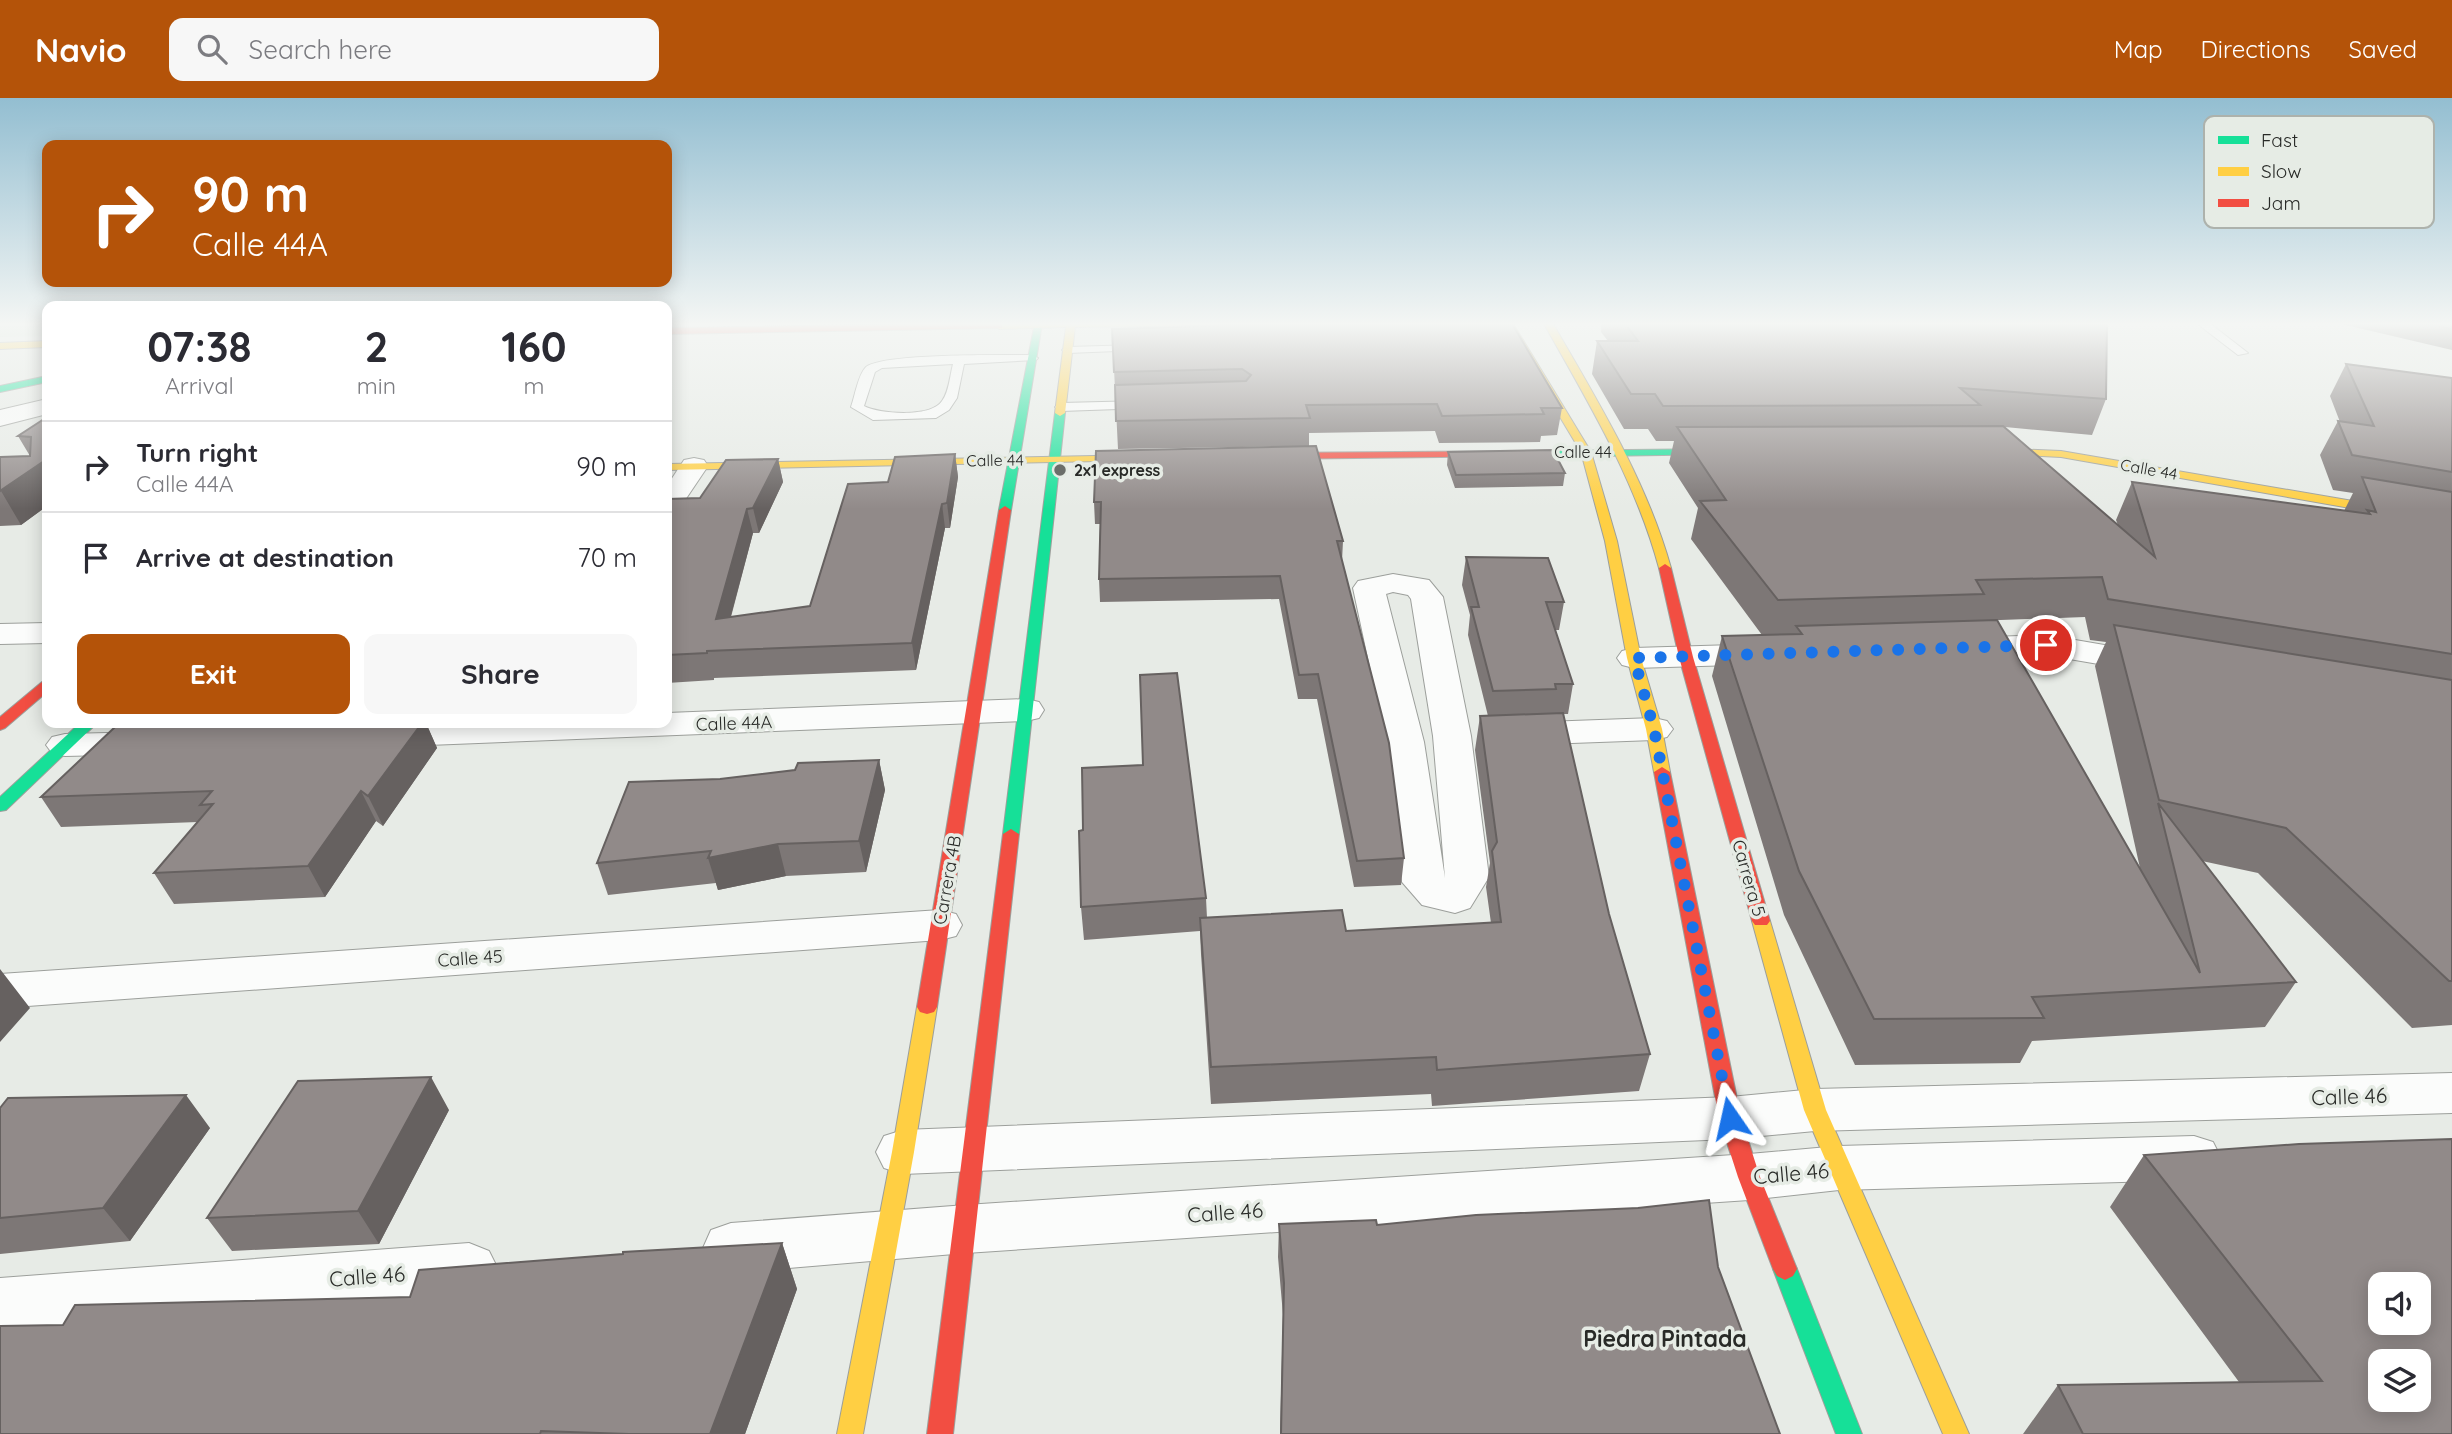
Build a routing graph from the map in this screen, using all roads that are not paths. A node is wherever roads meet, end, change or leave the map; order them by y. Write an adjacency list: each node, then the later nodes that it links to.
1 (22, 384): 8 (street)
2 (865, 384): 3 (lane)
3 (954, 384)
4 (1027, 384): 20 (street, Carrera 4B)
5 (1064, 384): 11 (street)
6 (1545, 384): 13 (street)
7 (1582, 384): 14 (street, Carrera 5)
8 (0, 389)
9 (1153, 405): 11 (lane)
10 (42, 407): 12 (street)
11 (1061, 407): 19 (street)
12 (0, 418)
13 (1586, 452): 14 (street, Calle 44); 17 (street, Calle 44); 29 (street)
14 (1621, 452): 15 (street, Calle 44); 28 (street, Carrera 5)
15 (1745, 452)
16 (1966, 452): 23 (street, Calle 44)
17 (1251, 457)
18 (1167, 458): 19 (street, Calle 44)
19 (1055, 459): 20 (street, Calle 44); 32 (street)
20 (1012, 460): 21 (street, Calle 44); 33 (street, Carrera 4B)
21 (680, 466): 22 (street)
22 (672, 491)
23 (2452, 522)
24 (42, 632): 25 (street)
25 (0, 634)
26 (1935, 649): 30 (street)
27 (1797, 653): 28 (street)
28 (1686, 657): 29 (street); 47 (street, Carrera 5)
29 (1634, 658): 37 (street)
30 (2181, 668)
31 (42, 689): 35 (street)
32 (1026, 709): 33 (street, Calle 44A); 49 (street)
33 (975, 713): 34 (street, Calle 44A); 44 (street, Carrera 4B)
34 (672, 723)
35 (0, 726)
36 (514, 728): 40 (street, Calle 44A)
37 (1654, 729): 39 (street); 48 (street)
38 (77, 734): 41 (street); 43 (street)
39 (1451, 736): 42 (street); 42 (street); 42 (street)
40 (343, 737)
41 (190, 742)
42 (1405, 742)
43 (0, 806)
44 (940, 925): 45 (street, Calle 45); 50 (street, Carrera 4B)
45 (0, 991)
46 (2452, 1093): 47 (street, Calle 46)
47 (1815, 1110): 48 (street, Calle 46); 52 (street, Carrera 5)
48 (1730, 1118): 49 (street, Calle 46); 53 (street)
49 (976, 1147): 50 (street, Calle 46); 54 (street)
50 (903, 1152): 55 (street, Carrera 4B)
51 (2243, 1156): 52 (street, Calle 46)
52 (1839, 1168): 53 (street, Calle 46); 62 (street, Carrera 5)
53 (1749, 1177): 54 (street, Calle 46); 61 (street)
54 (966, 1229): 55 (street, Calle 46); 60 (street)
55 (886, 1236): 56 (street, Calle 46); 59 (street, Carrera 4B)
56 (678, 1252)
57 (512, 1265): 58 (street, Calle 46)
58 (0, 1305)
59 (850, 1434)
60 (940, 1434)
61 (1849, 1434)
62 (1956, 1434)

